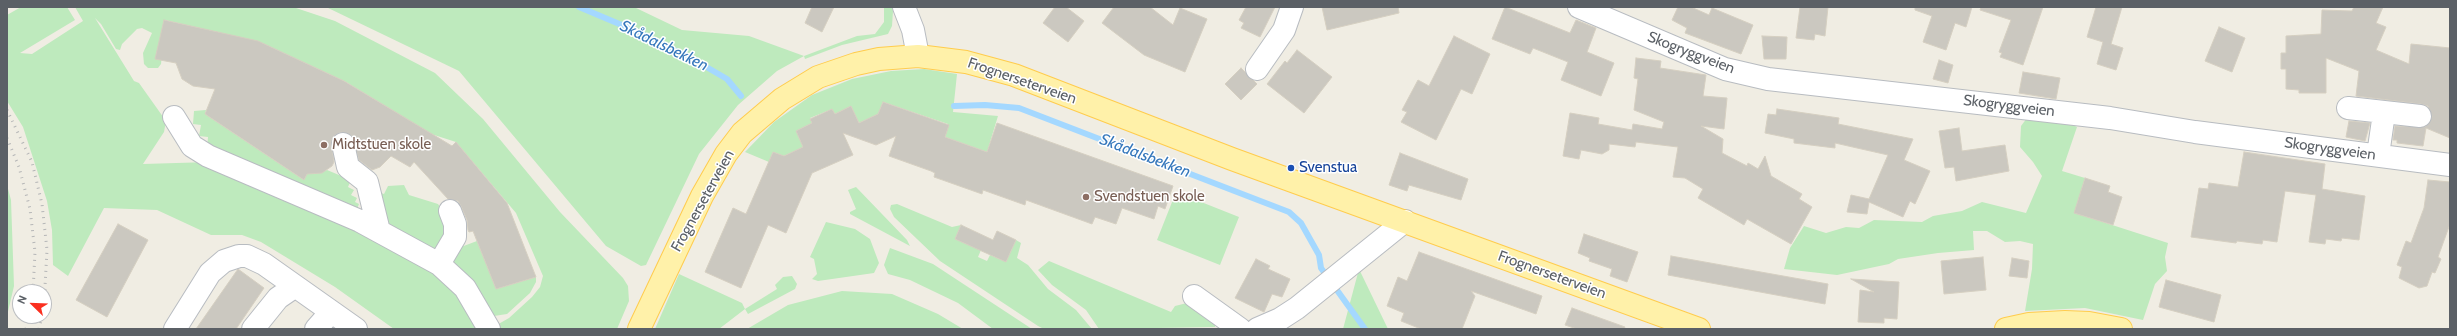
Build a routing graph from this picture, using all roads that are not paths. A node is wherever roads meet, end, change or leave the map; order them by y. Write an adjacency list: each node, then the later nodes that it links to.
1 (904, 7): 4 (street)
2 (1292, 7): 5 (street)
3 (1580, 7): 11 (street, Skogryggveien)
4 (918, 56): 14 (main road, Frognerseterveien); 25 (main road, Frognerseterveien)
5 (1258, 70)
6 (2348, 108): 7 (street)
7 (2384, 113): 8 (street); 11 (street)
8 (2420, 116)
9 (174, 117): 15 (street)
10 (343, 144): 15 (street)
11 (2378, 155): 12 (street, Skogryggveien)
12 (2450, 164)
13 (450, 211): 16 (street)
14 (1405, 221): 27 (street); 28 (main road, Frognerseterveien)
15 (379, 231): 16 (street)
16 (439, 264): 24 (street)
17 (294, 287): 19 (street); 20 (street); 21 (street)
18 (1194, 296): 26 (street)
19 (331, 312): 22 (street); 23 (street)
20 (175, 329)
21 (253, 329)
22 (316, 329)
23 (356, 329)
24 (489, 329)
25 (639, 329)
26 (1240, 329)
27 (1257, 329)
28 (1699, 329)
29 (2006, 329): 30 (main road)
30 (2121, 329)

